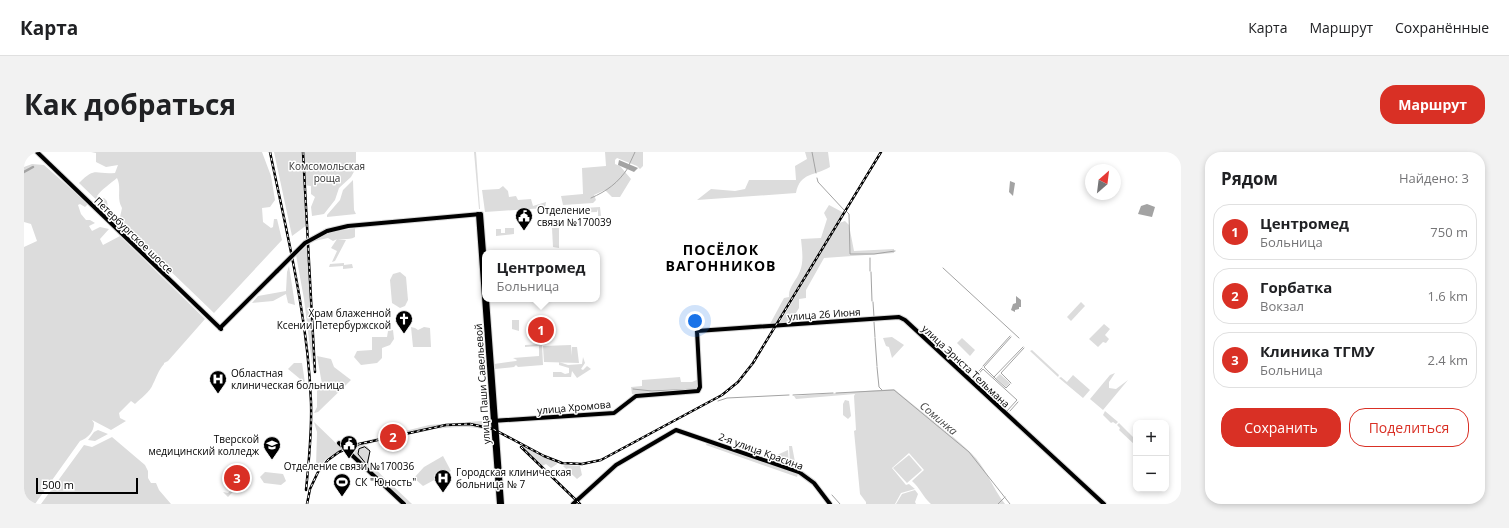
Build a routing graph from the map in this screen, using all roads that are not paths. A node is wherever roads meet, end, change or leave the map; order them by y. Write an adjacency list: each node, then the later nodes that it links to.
1 (37, 152): 2 (main road, Петербургское шоссе, bridge)
2 (480, 214): 3 (main road, улица Паши Савельевой); 4 (main road)
3 (482, 250)
4 (484, 250)
5 (486, 302): 8 (main road, улица Паши Савельевой)
6 (487, 302): 8 (main road, улица Паши Савельевой)
7 (873, 319): 9 (main road, улица 26 Июня); 16 (main road, улица Эрнста Тельмана)
8 (489, 347): 10 (main road, улица Паши Савельевой)
9 (699, 390): 10 (main road, улица Хромова)
10 (494, 421): 12 (main road, улица Паши Савельевой)
11 (339, 442): 13 (main road)
12 (500, 502)
13 (403, 504)
14 (573, 504): 15 (main road, 2-я улица Красина)
15 (830, 504)
16 (1104, 504)

